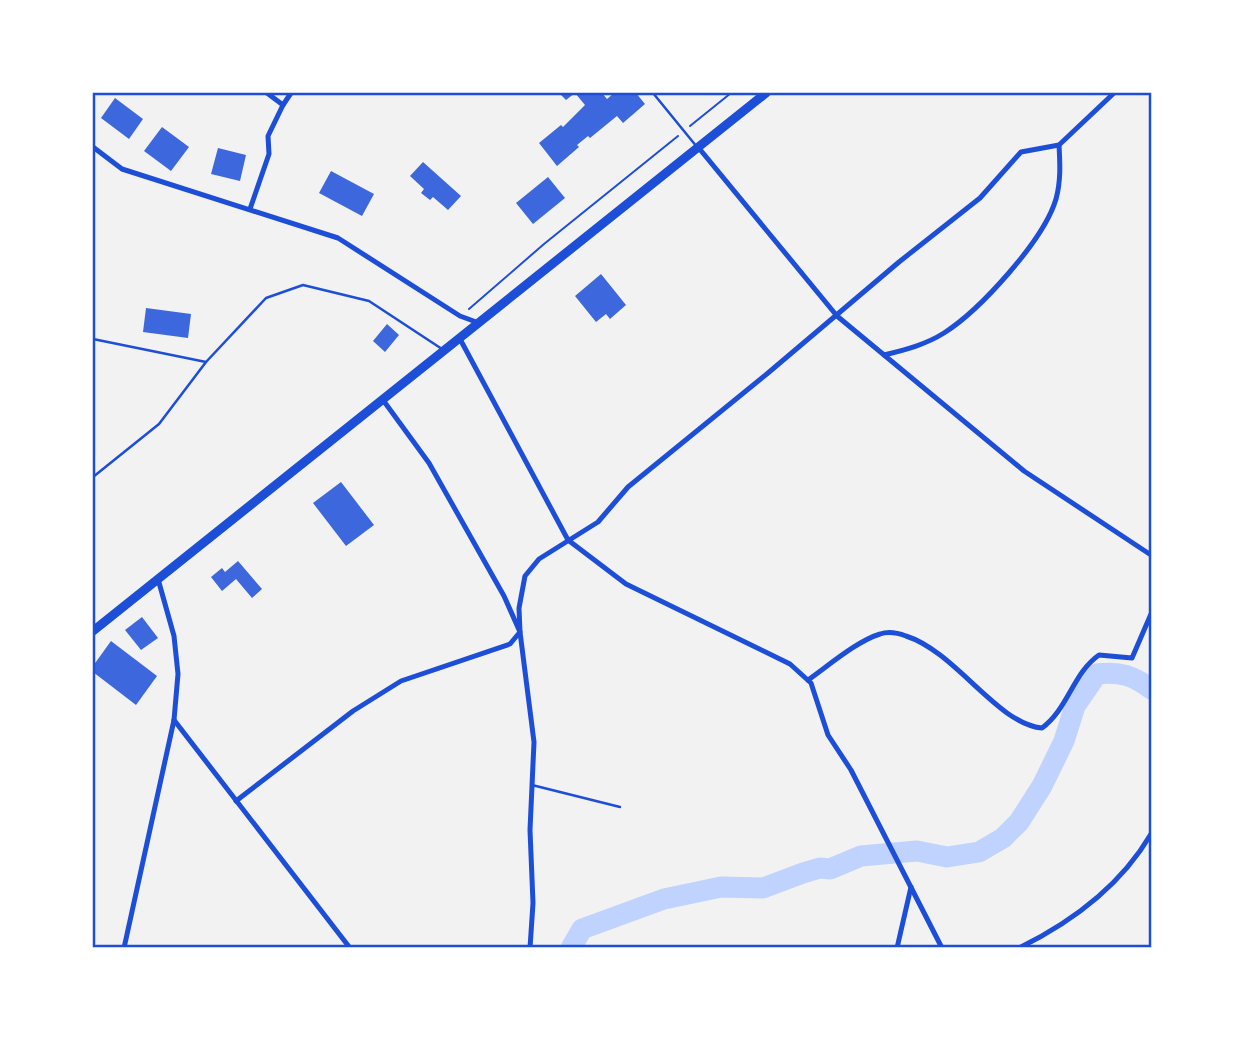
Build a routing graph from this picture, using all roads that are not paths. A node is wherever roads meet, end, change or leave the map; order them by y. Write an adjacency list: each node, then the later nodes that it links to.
1 (267, 93): 6 (street)
2 (291, 93): 6 (street)
3 (653, 93): 9 (lane)
4 (766, 93): 9 (main road)
5 (1114, 93): 7 (street)
6 (283, 105): 10 (street)
7 (1059, 145): 11 (street); 16 (street)
8 (93, 147): 10 (street)
9 (698, 147): 11 (street); 12 (main road)
10 (250, 209): 12 (street)
11 (837, 316): 16 (street); 20 (street)
12 (479, 323): 14 (main road)
13 (93, 339): 17 (lane)
14 (460, 339): 15 (main road); 20 (street)
15 (445, 350): 17 (lane); 18 (main road)
16 (884, 355): 21 (street)
17 (206, 362): 19 (lane)
18 (383, 400): 22 (main road); 25 (street)
19 (93, 477)
20 (568, 540): 25 (street); 26 (street)
21 (1151, 555)
22 (158, 579): 24 (main road); 27 (street)
23 (1151, 614): 26 (street)
24 (93, 631)
25 (520, 632): 28 (street); 29 (street)
26 (808, 680): 32 (street)
27 (174, 720): 29 (street); 33 (street)
28 (533, 785): 30 (lane); 35 (street)
29 (236, 801): 34 (street)
30 (620, 807)
31 (1151, 834): 38 (street)
32 (911, 887): 36 (street); 37 (street)
33 (124, 948)
34 (350, 948)
35 (530, 948)
36 (897, 948)
37 (942, 948)
38 (1019, 948)

